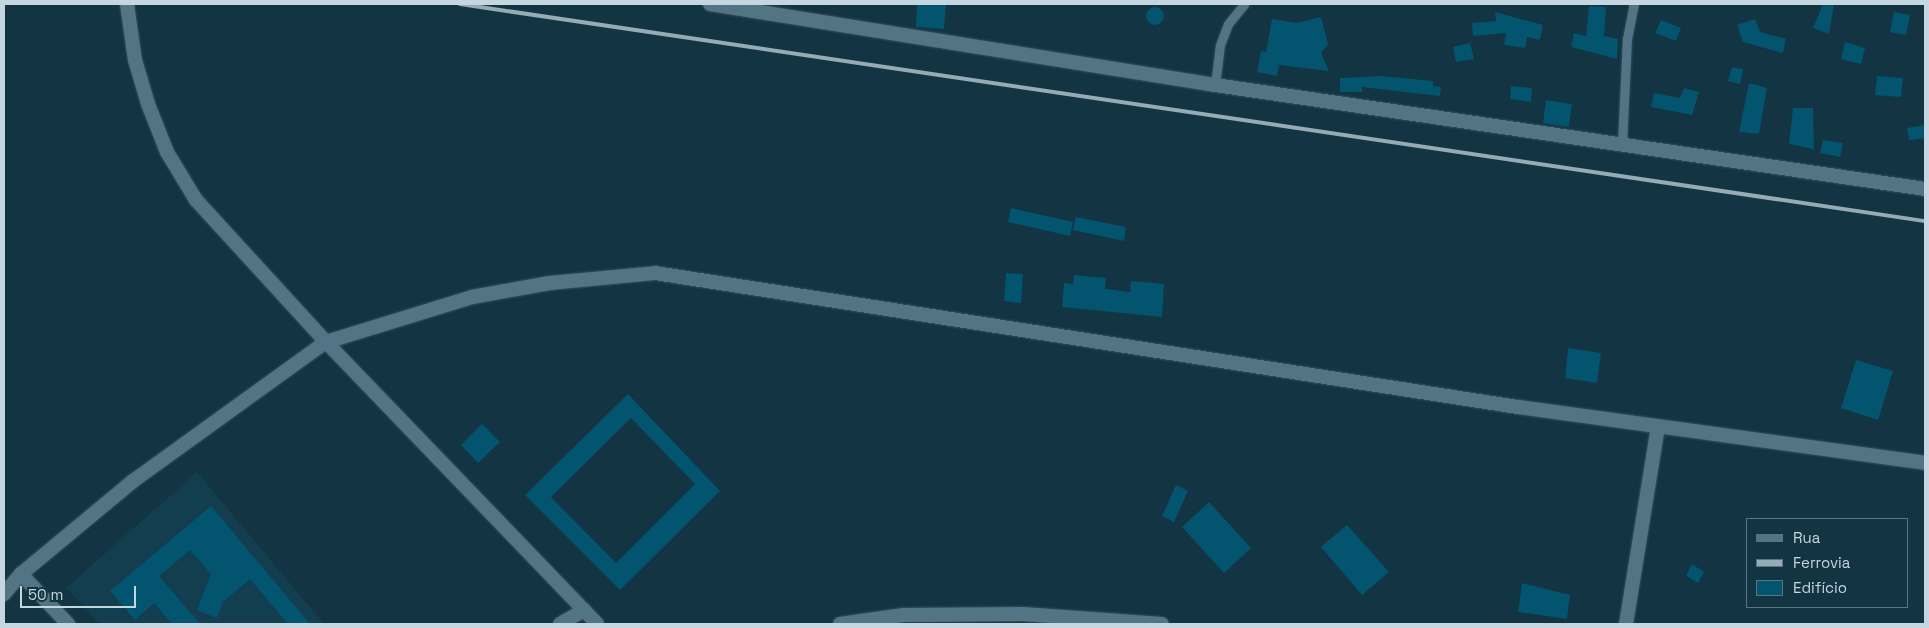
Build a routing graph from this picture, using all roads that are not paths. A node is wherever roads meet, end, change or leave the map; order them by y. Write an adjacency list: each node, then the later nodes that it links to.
1 (127, 4): 8 (street)
2 (710, 4): 5 (street)
3 (1244, 4): 5 (lane)
4 (1634, 4): 6 (lane)
5 (1215, 85): 6 (street)
6 (1622, 144): 7 (street)
7 (1925, 189)
8 (326, 342): 9 (street); 11 (street); 13 (street)
9 (1658, 427): 10 (street); 20 (street)
10 (1925, 463)
11 (21, 574): 12 (street); 15 (street)
12 (4, 594)
13 (584, 610): 16 (street); 17 (street)
14 (1144, 623): 18 (street); 19 (street)
15 (68, 624)
16 (560, 624)
17 (597, 624)
18 (840, 624)
19 (1162, 624)
20 (1626, 624)

